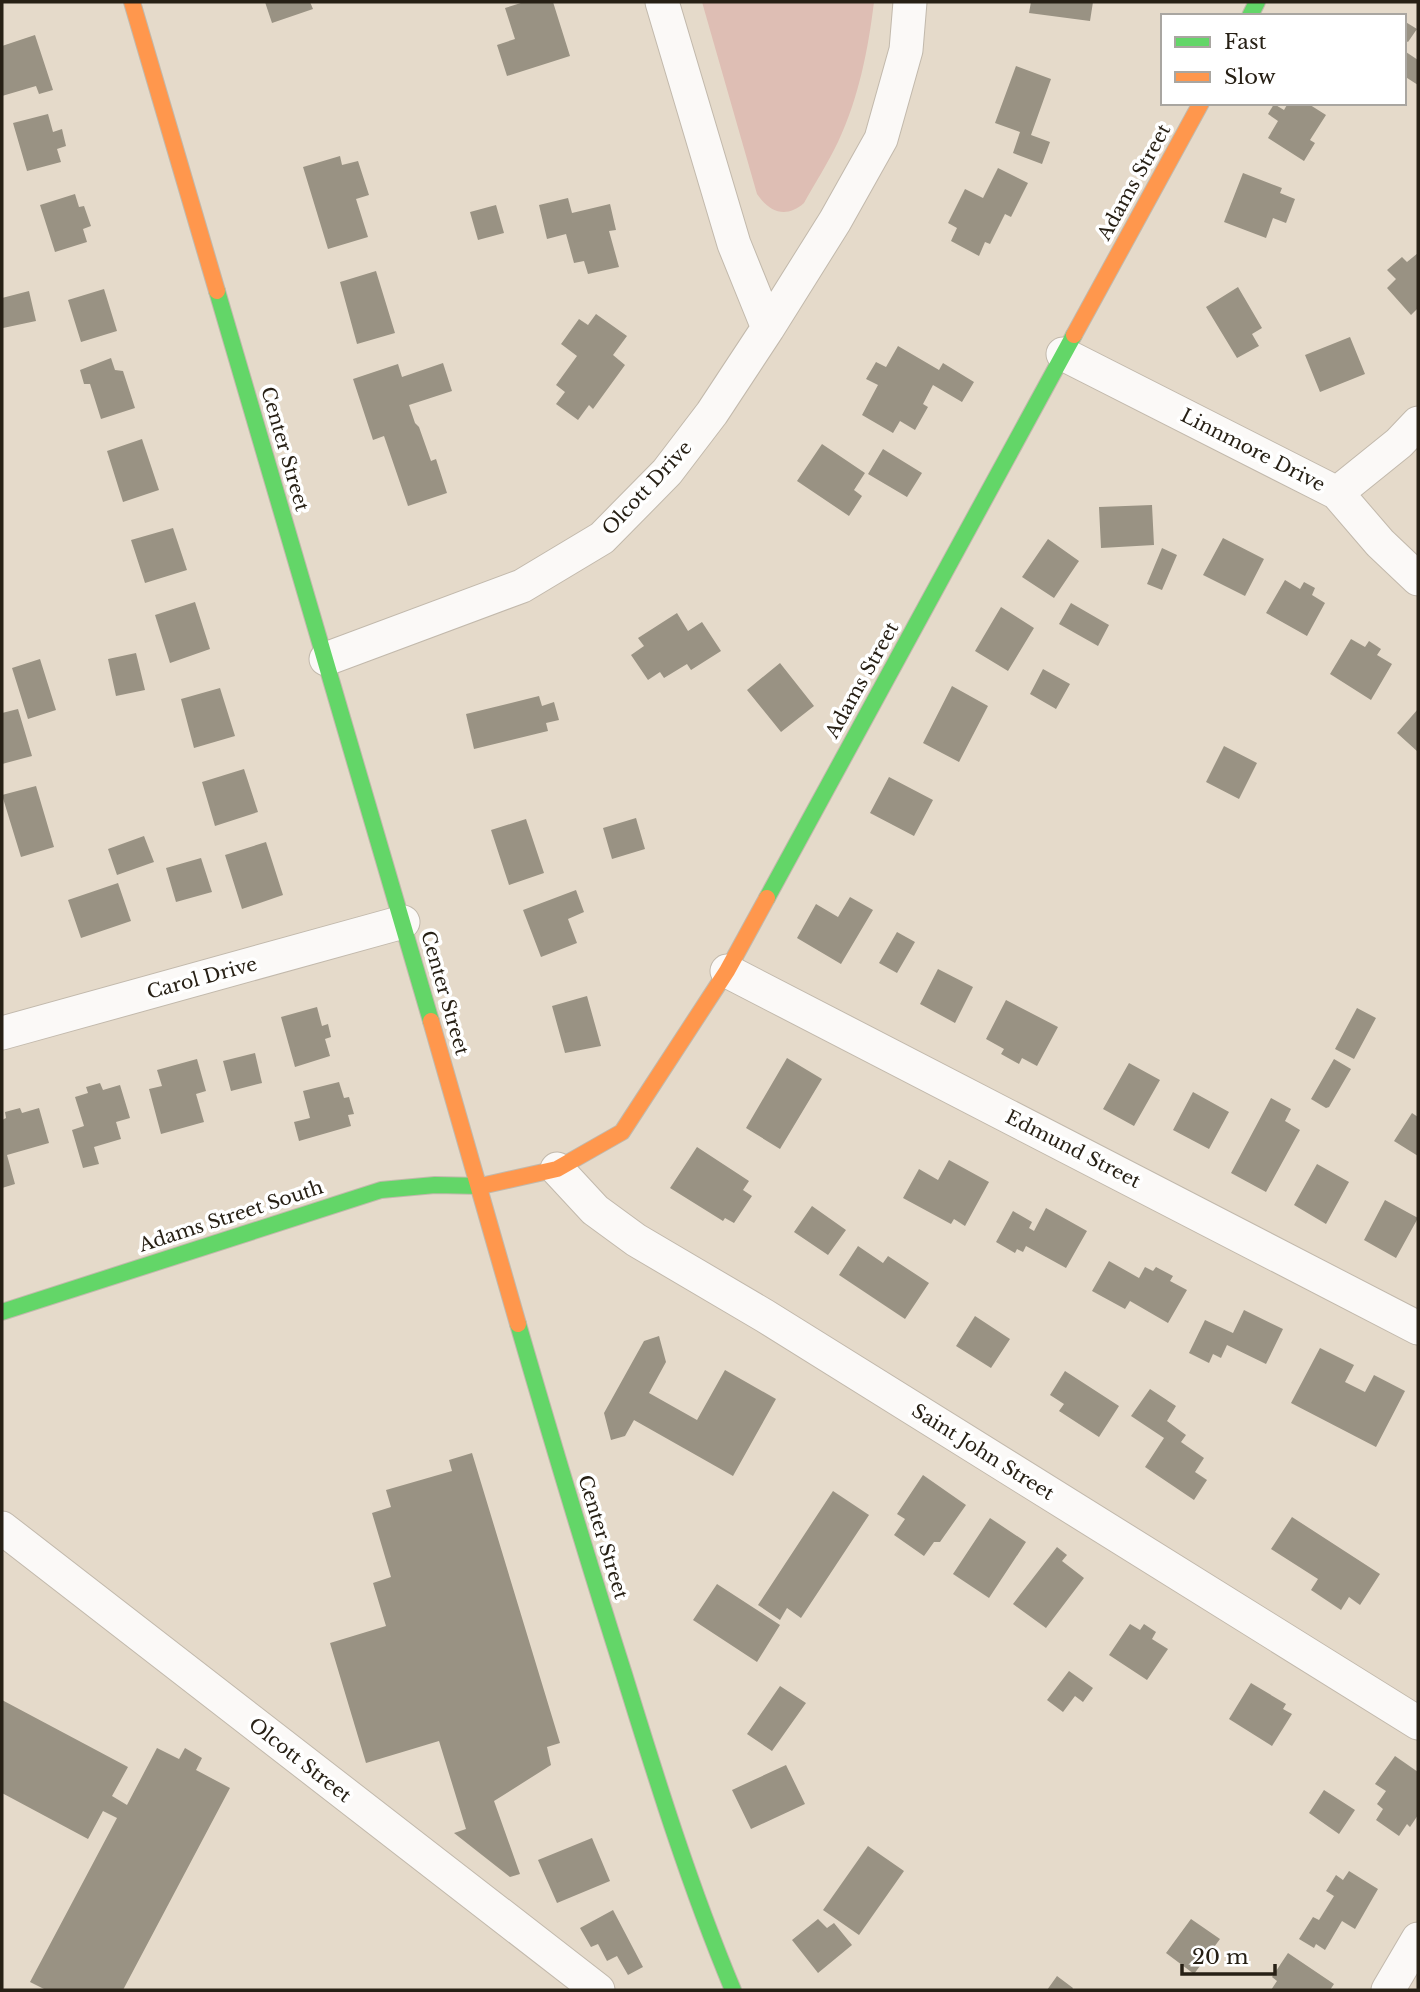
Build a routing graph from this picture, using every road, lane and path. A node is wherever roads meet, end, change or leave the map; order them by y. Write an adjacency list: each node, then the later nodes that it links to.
1 (132, 2): 10 (main road, Center Street)
2 (662, 2): 5 (street)
3 (910, 2): 5 (street, Olcott Drive)
4 (1200, 105): 6 (main road, Adams Street)
5 (768, 328): 10 (street, Olcott Drive)
6 (1063, 354): 8 (street, Linnmore Drive); 12 (main road, Adams Street)
7 (1418, 423): 8 (street)
8 (1337, 493): 9 (street, Linnmore Drive)
9 (1418, 579)
10 (326, 659): 11 (main road, Center Street)
11 (403, 922): 13 (street, Carol Drive); 15 (main road, Center Street)
12 (727, 971): 14 (main road, Adams Street); 17 (street, Edmund Street)
13 (2, 1033)
14 (557, 1169): 15 (main road, Adams Street); 19 (street, Saint John Street)
15 (477, 1187): 16 (main road, Adams Street South); 22 (main road, Center Street)
16 (2, 1312)
17 (1418, 1328)
18 (2, 1528): 21 (street, Olcott Street)
19 (1418, 1723)
20 (1418, 1939): 23 (street)
21 (598, 1990)
22 (733, 1990)
23 (1388, 1990)

